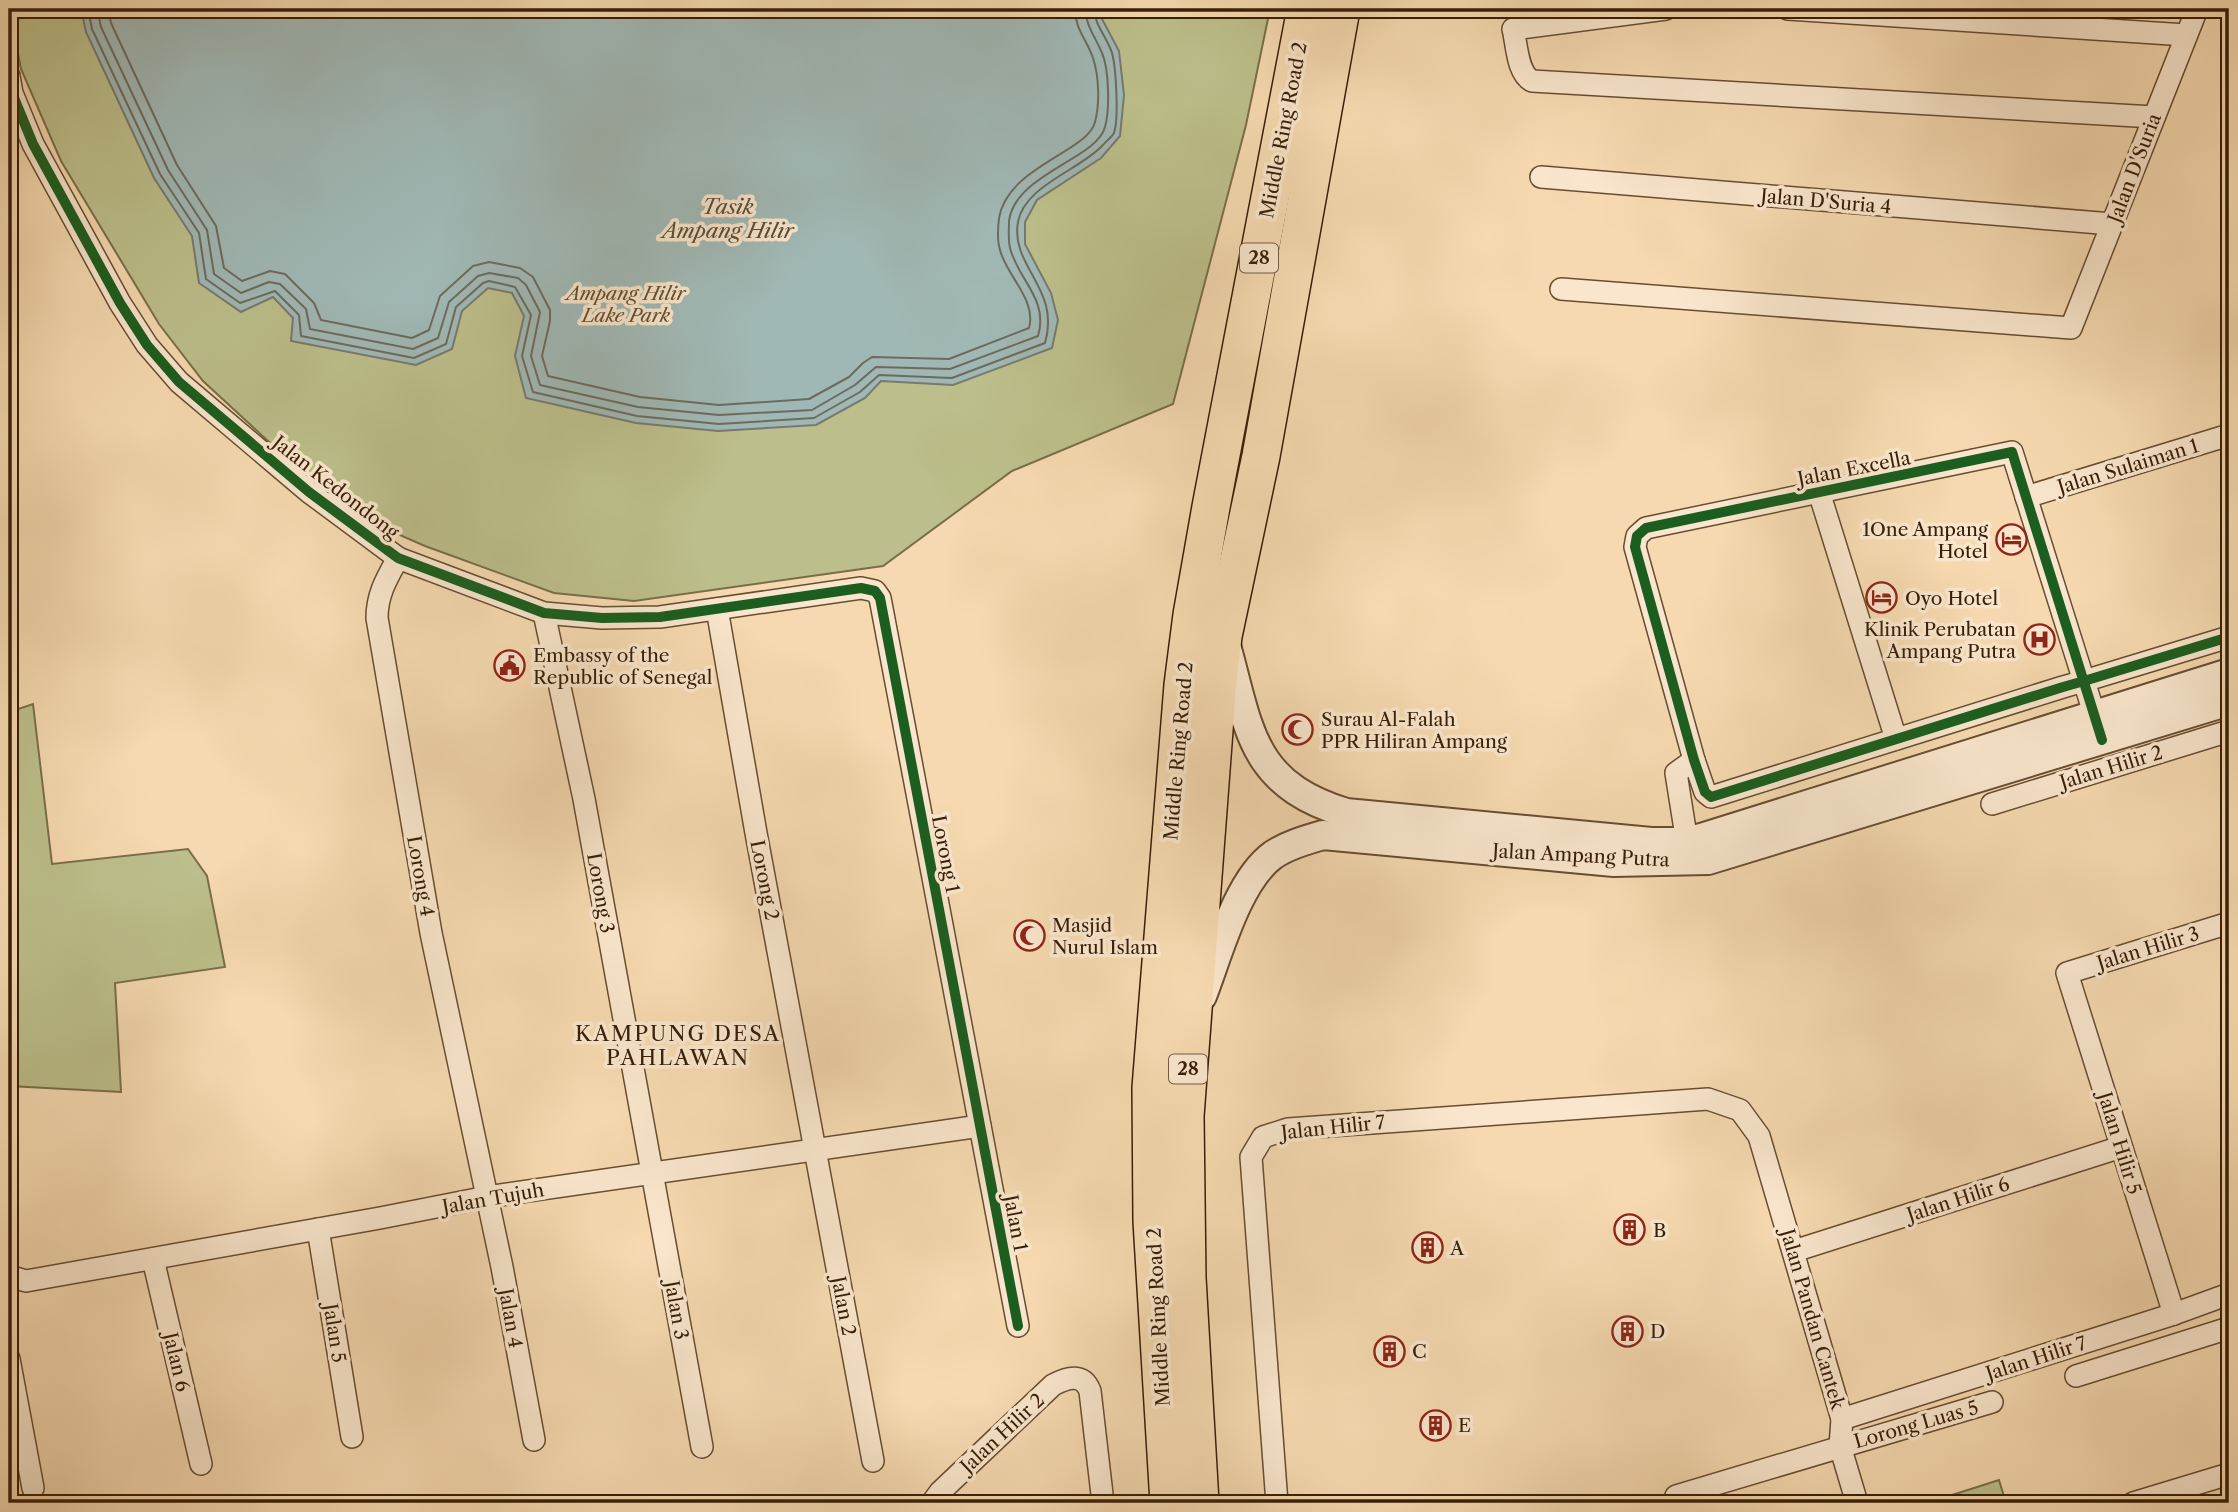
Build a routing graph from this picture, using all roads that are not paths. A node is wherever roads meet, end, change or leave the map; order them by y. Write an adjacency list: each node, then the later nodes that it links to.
1 (1306, 9): 62 (highway, Middle Ring Road 2 / 28)
2 (1341, 9): 19 (highway, Middle Ring Road 2 / 28)
3 (1666, 9): 8 (street)
4 (1788, 9): 6 (street)
5 (2197, 9): 6 (street, Jalan D'Suria)
6 (2186, 35): 8 (street, Jalan D'Suria)
7 (9, 76): 15 (street, Jalan Kedondong)
8 (2154, 117): 10 (street, Jalan D'Suria)
9 (1541, 177): 10 (street, Jalan D'Suria 4)
10 (2112, 224): 11 (street, Jalan D'Suria)
11 (1561, 289)
12 (2229, 435): 14 (street, Jalan Sulaiman 1)
13 (1819, 492): 14 (street, Jalan Excella); 26 (street); 27 (street, Jalan Excella)
14 (2026, 497): 22 (street, Jalan Excella)
15 (398, 558): 18 (street, Jalan Kedondong); 38 (street, Lorong 4)
16 (875, 591): 17 (street, Jalan Kedondong); 33 (street, Lorong 1)
17 (717, 609): 18 (street, Jalan Kedondong); 36 (street, Lorong 2)
18 (544, 613): 37 (street, Lorong 3)
19 (1223, 636): 29 (street, Jalan Ampang Putra); 32 (highway, Middle Ring Road 2 / 28)
20 (2229, 637): 22 (street)
21 (2229, 673): 24 (street, Jalan Ampang Putra)
22 (2084, 681): 24 (street, Jalan Excella); 26 (street)
23 (2229, 701): 24 (street, Jalan Ampang Putra)
24 (2098, 727): 29 (street, Jalan Ampang Putra); 32 (street, Jalan Ampang Putra)
25 (2229, 731): 28 (street, Jalan Hilir 2)
26 (1896, 739): 27 (street)
27 (1694, 760): 29 (street)
28 (1992, 804)
29 (1687, 842)
30 (2229, 922): 31 (street, Jalan Hilir 3)
31 (2067, 973): 35 (street, Jalan Hilir 5)
32 (1190, 1025): 63 (highway, Middle Ring Road 2 / 28)
33 (980, 1126): 36 (street, Jalan Tujuh); 45 (street, Jalan 1)
34 (1759, 1136): 40 (street, Jalan Pandan Cantek); 64 (street, Jalan Hilir 7)
35 (2121, 1147): 40 (street, Jalan Hilir 6); 44 (street, Jalan Hilir 5)
36 (815, 1151): 37 (street, Jalan Tujuh); 55 (street, Jalan 2)
37 (653, 1173): 38 (street, Jalan Tujuh); 54 (street, Jalan 3)
38 (487, 1197): 39 (street, Jalan Tujuh); 52 (street, Jalan 4)
39 (318, 1229): 41 (street, Jalan Tujuh); 51 (street, Jalan 5)
40 (1794, 1251): 50 (street, Jalan Pandan Cantek)
41 (153, 1259): 42 (street, Jalan Tujuh); 56 (street, Jalan 6)
42 (10, 1279)
43 (2229, 1294): 44 (street, Jalan Hilir 7)
44 (2174, 1314): 50 (street, Jalan Hilir 7)
45 (1018, 1326)
46 (2229, 1328): 48 (street)
47 (9, 1359): 58 (street)
48 (2076, 1376)
49 (1992, 1402): 53 (street, Lorong Luas 5)
50 (1842, 1419): 53 (street, Jalan Pandan Cantek)
51 (352, 1437)
52 (534, 1440)
53 (1840, 1446): 59 (street, Lorong Luas 5); 65 (street, Jalan Pandan Cantek)
54 (702, 1447)
55 (873, 1461)
56 (201, 1464)
57 (2229, 1474): 66 (street)
58 (33, 1488)
59 (1676, 1496)
60 (932, 1503): 61 (street, Jalan Hilir 2)
61 (1103, 1503)
62 (1169, 1503)
63 (1200, 1503)
64 (1277, 1503)
65 (1857, 1503)
66 (2133, 1503)

